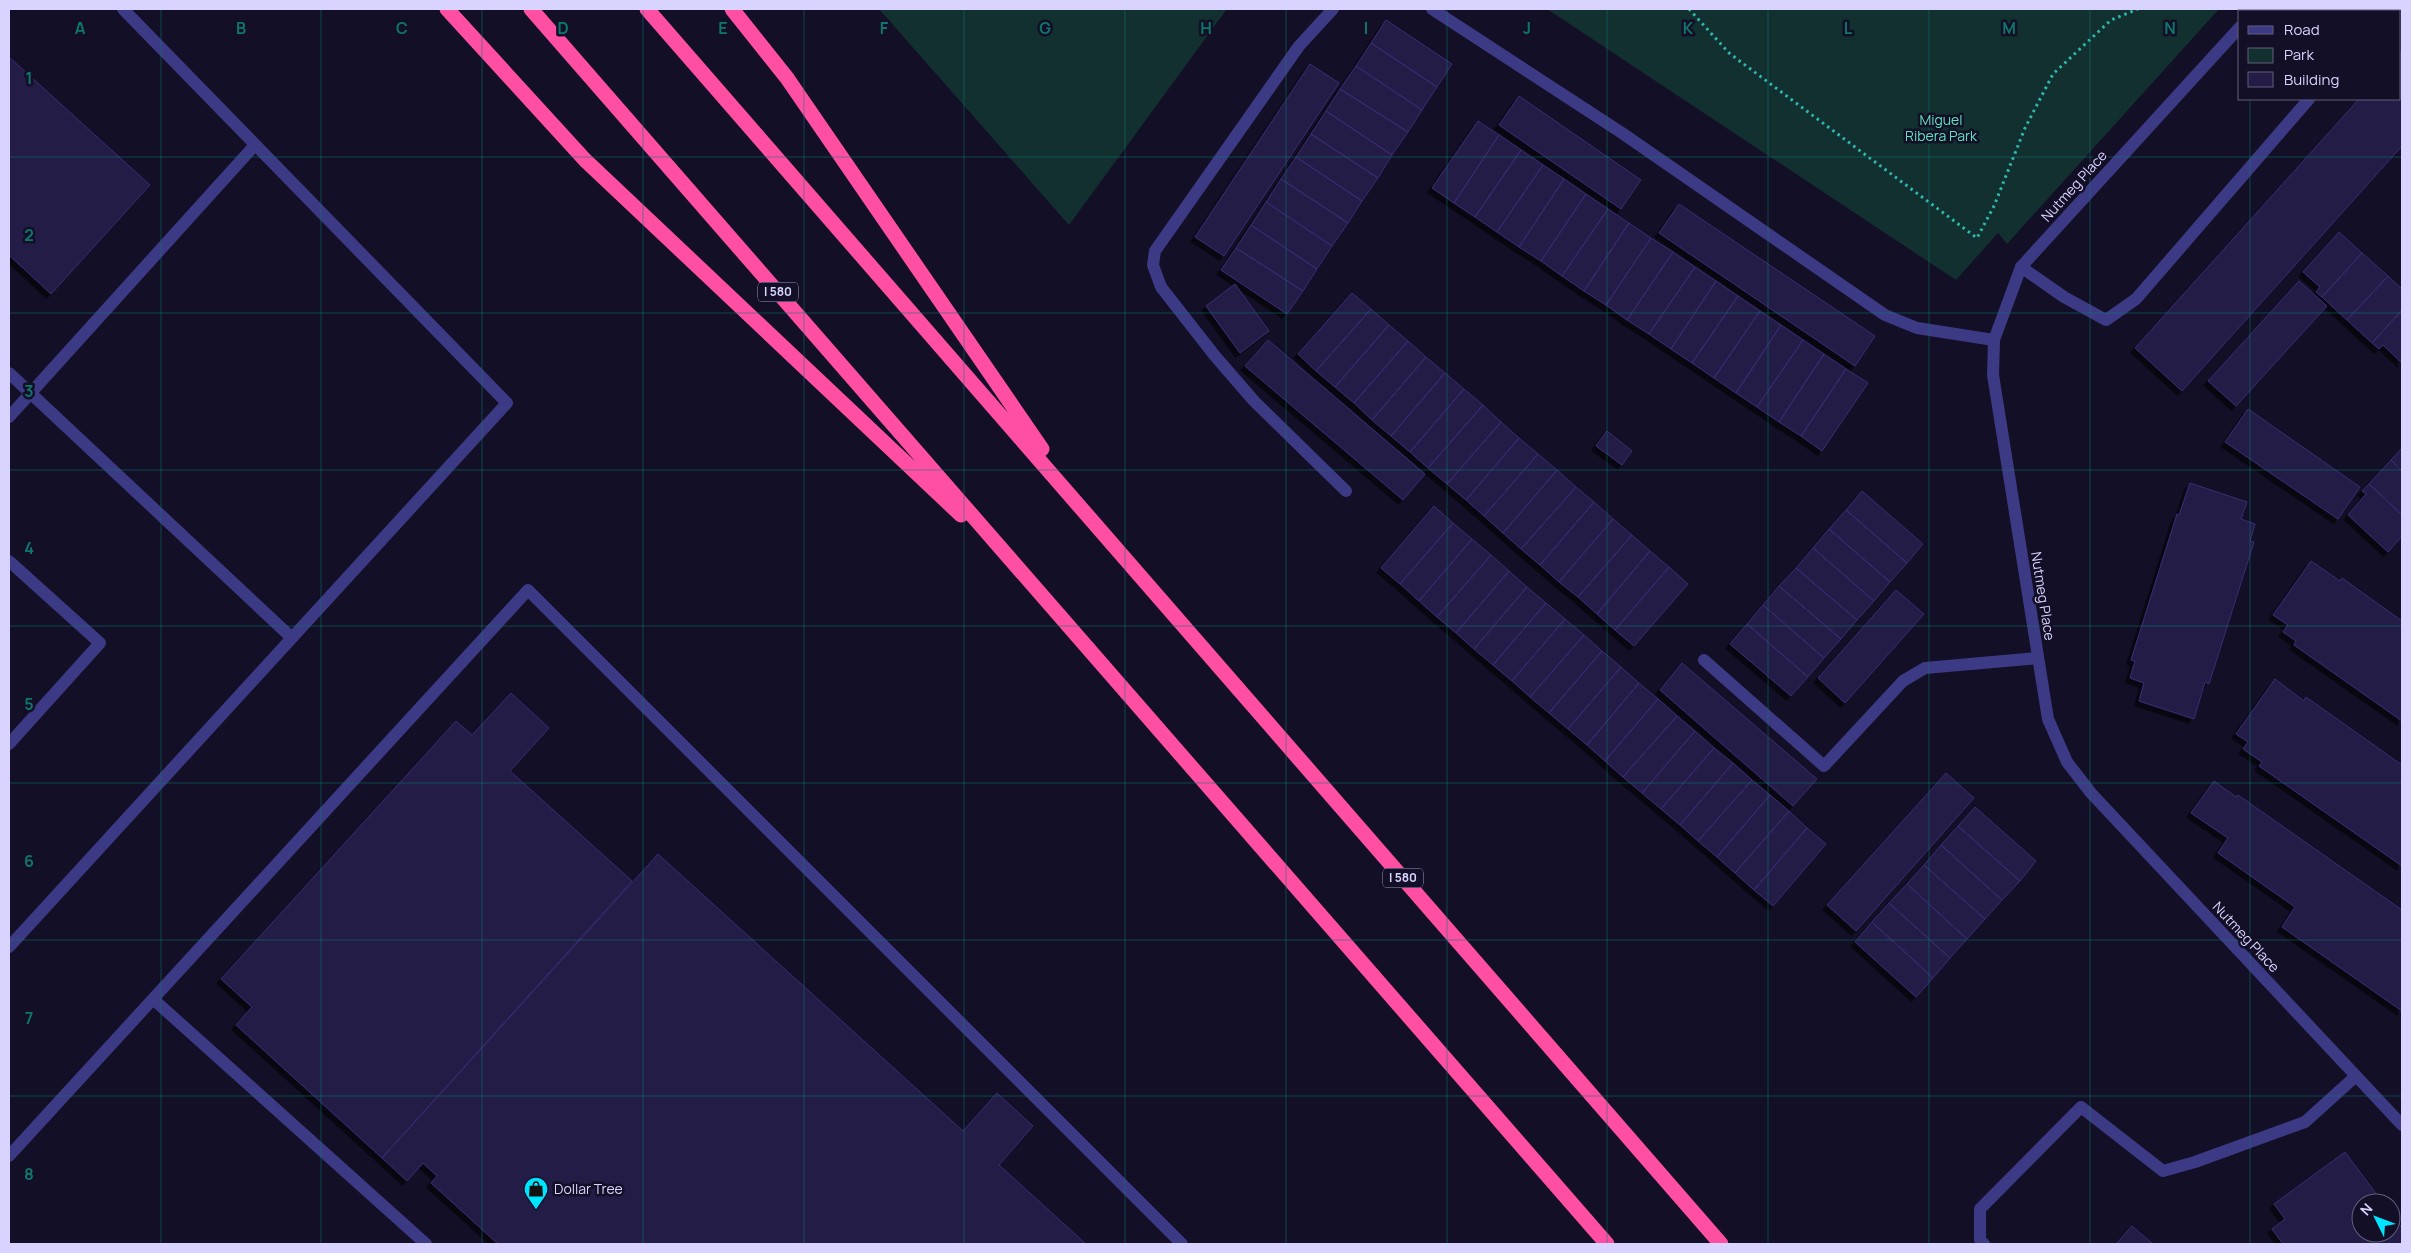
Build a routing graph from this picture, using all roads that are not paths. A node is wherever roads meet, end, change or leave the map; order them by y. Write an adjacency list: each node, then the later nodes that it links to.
1 (123, 9): 10 (street)
2 (448, 9): 19 (highway)
3 (531, 9): 19 (highway, I 580)
4 (647, 9): 17 (highway, I 580)
5 (732, 9): 17 (highway)
6 (1333, 9): 16 (street)
7 (1432, 9): 12 (street)
8 (2238, 29): 11 (street, Nutmeg Place)
9 (2308, 100): 11 (street)
10 (255, 145): 14 (street); 20 (street)
11 (2021, 266): 12 (street, Nutmeg Place)
12 (1994, 340): 21 (street, Nutmeg Place)
13 (9, 373): 14 (street)
14 (30, 394): 15 (street); 20 (street)
15 (9, 417)
16 (1346, 491)
17 (1085, 512): 32 (highway, I 580)
18 (9, 561): 23 (street)
19 (1026, 576): 31 (highway, I 580)
20 (292, 638): 24 (street)
21 (2038, 658): 22 (street); 26 (street, Nutmeg Place)
22 (1704, 660)
23 (9, 744)
24 (9, 947)
25 (153, 999): 28 (street); 29 (street); 30 (street)
26 (2356, 1076): 27 (street, Nutmeg Place); 33 (street)
27 (2402, 1125)
28 (9, 1156)
29 (426, 1244)
30 (1182, 1244)
31 (1607, 1244)
32 (1722, 1244)
33 (1984, 1244)

